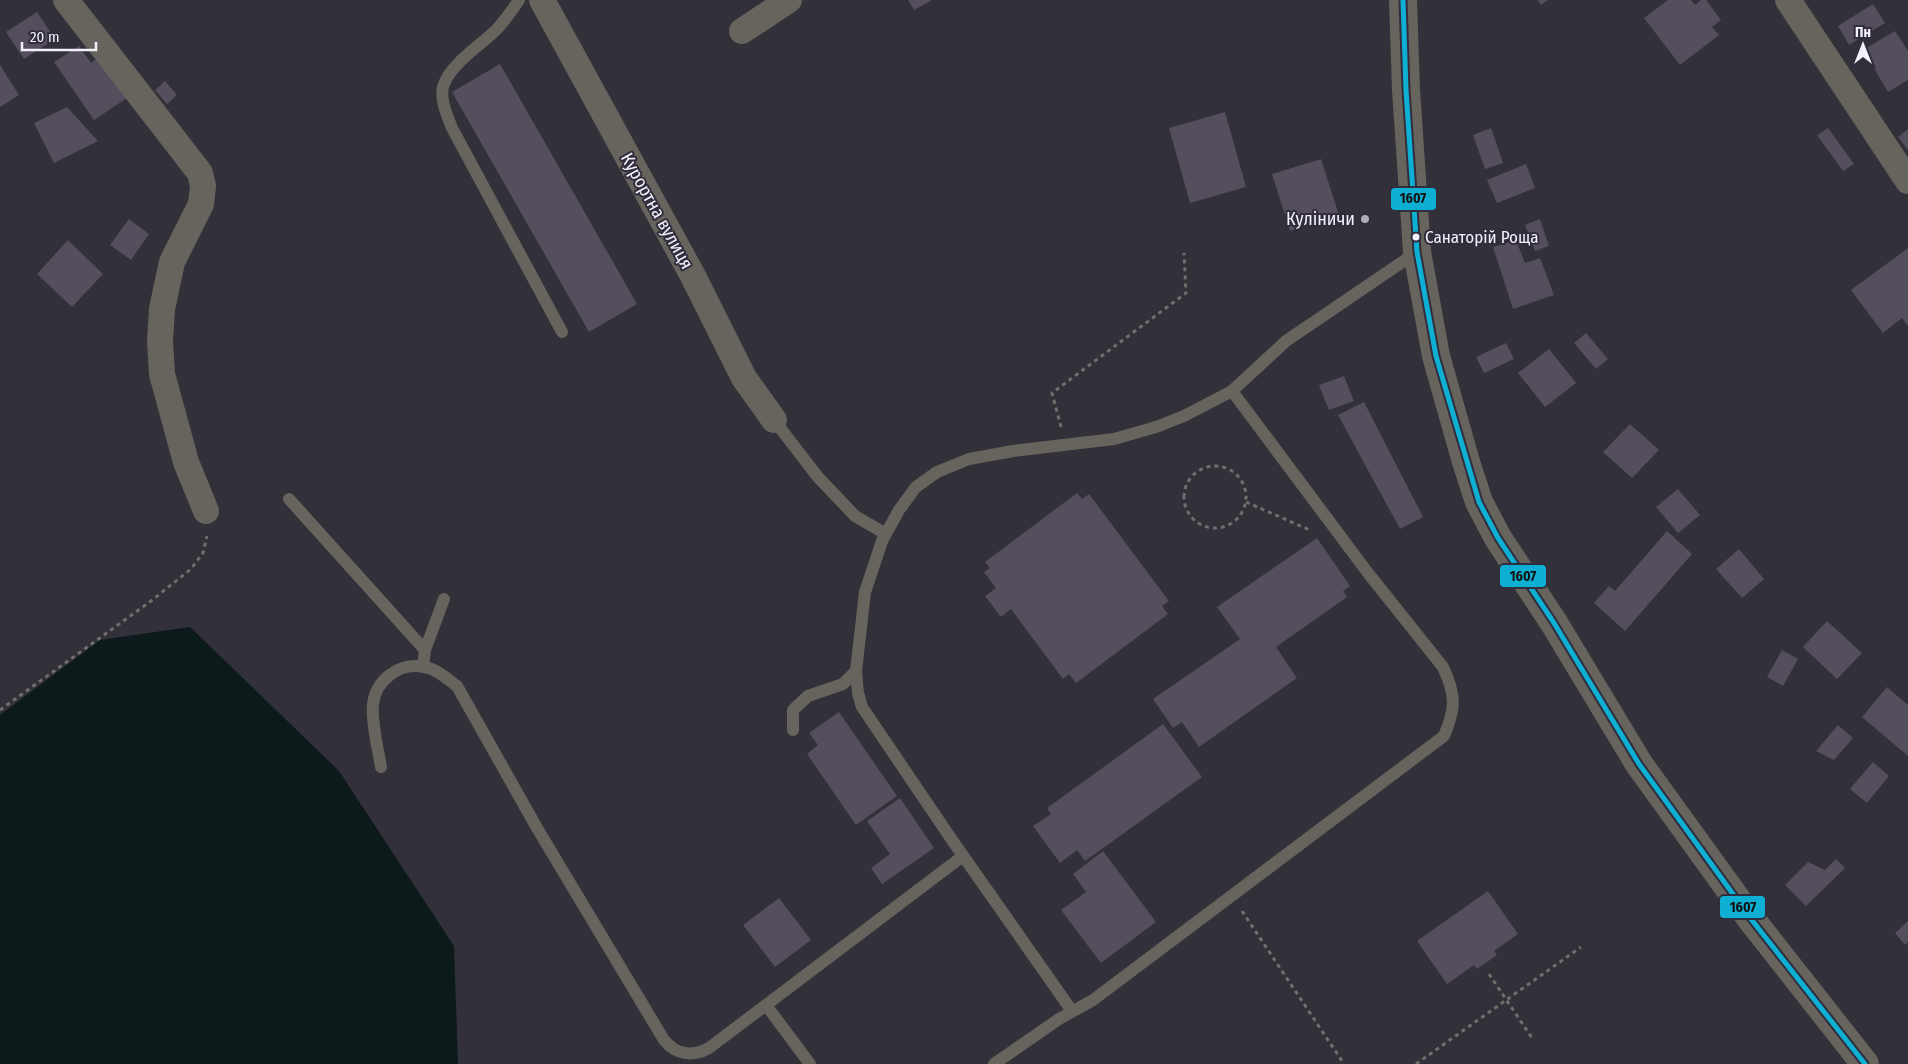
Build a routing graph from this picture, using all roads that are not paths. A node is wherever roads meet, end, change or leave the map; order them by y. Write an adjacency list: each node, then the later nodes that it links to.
1 (66, 0): 14 (street)
2 (519, 0): 10 (lane)
3 (542, 0): 12 (street, Курортна вулиця)
4 (789, 0): 7 (street)
5 (1403, 0): 9 (street)
6 (1788, 0): 8 (street)
7 (742, 30)
8 (1908, 181)
9 (1417, 252): 11 (lane); 27 (street)
10 (562, 332)
11 (1232, 391): 15 (lane); 24 (lane)
12 (774, 420): 15 (lane)
13 (289, 499): 17 (lane)
14 (206, 511)
15 (886, 534): 19 (lane)
16 (444, 599): 17 (lane)
17 (425, 650): 18 (lane)
18 (423, 666): 21 (lane); 23 (lane)
19 (856, 671): 20 (lane); 22 (lane)
20 (793, 730)
21 (380, 766)
22 (963, 856): 23 (lane); 24 (lane)
23 (766, 1005): 25 (lane)
24 (1072, 1011): 26 (lane)
25 (810, 1064)
26 (994, 1064)
27 (1865, 1064)

